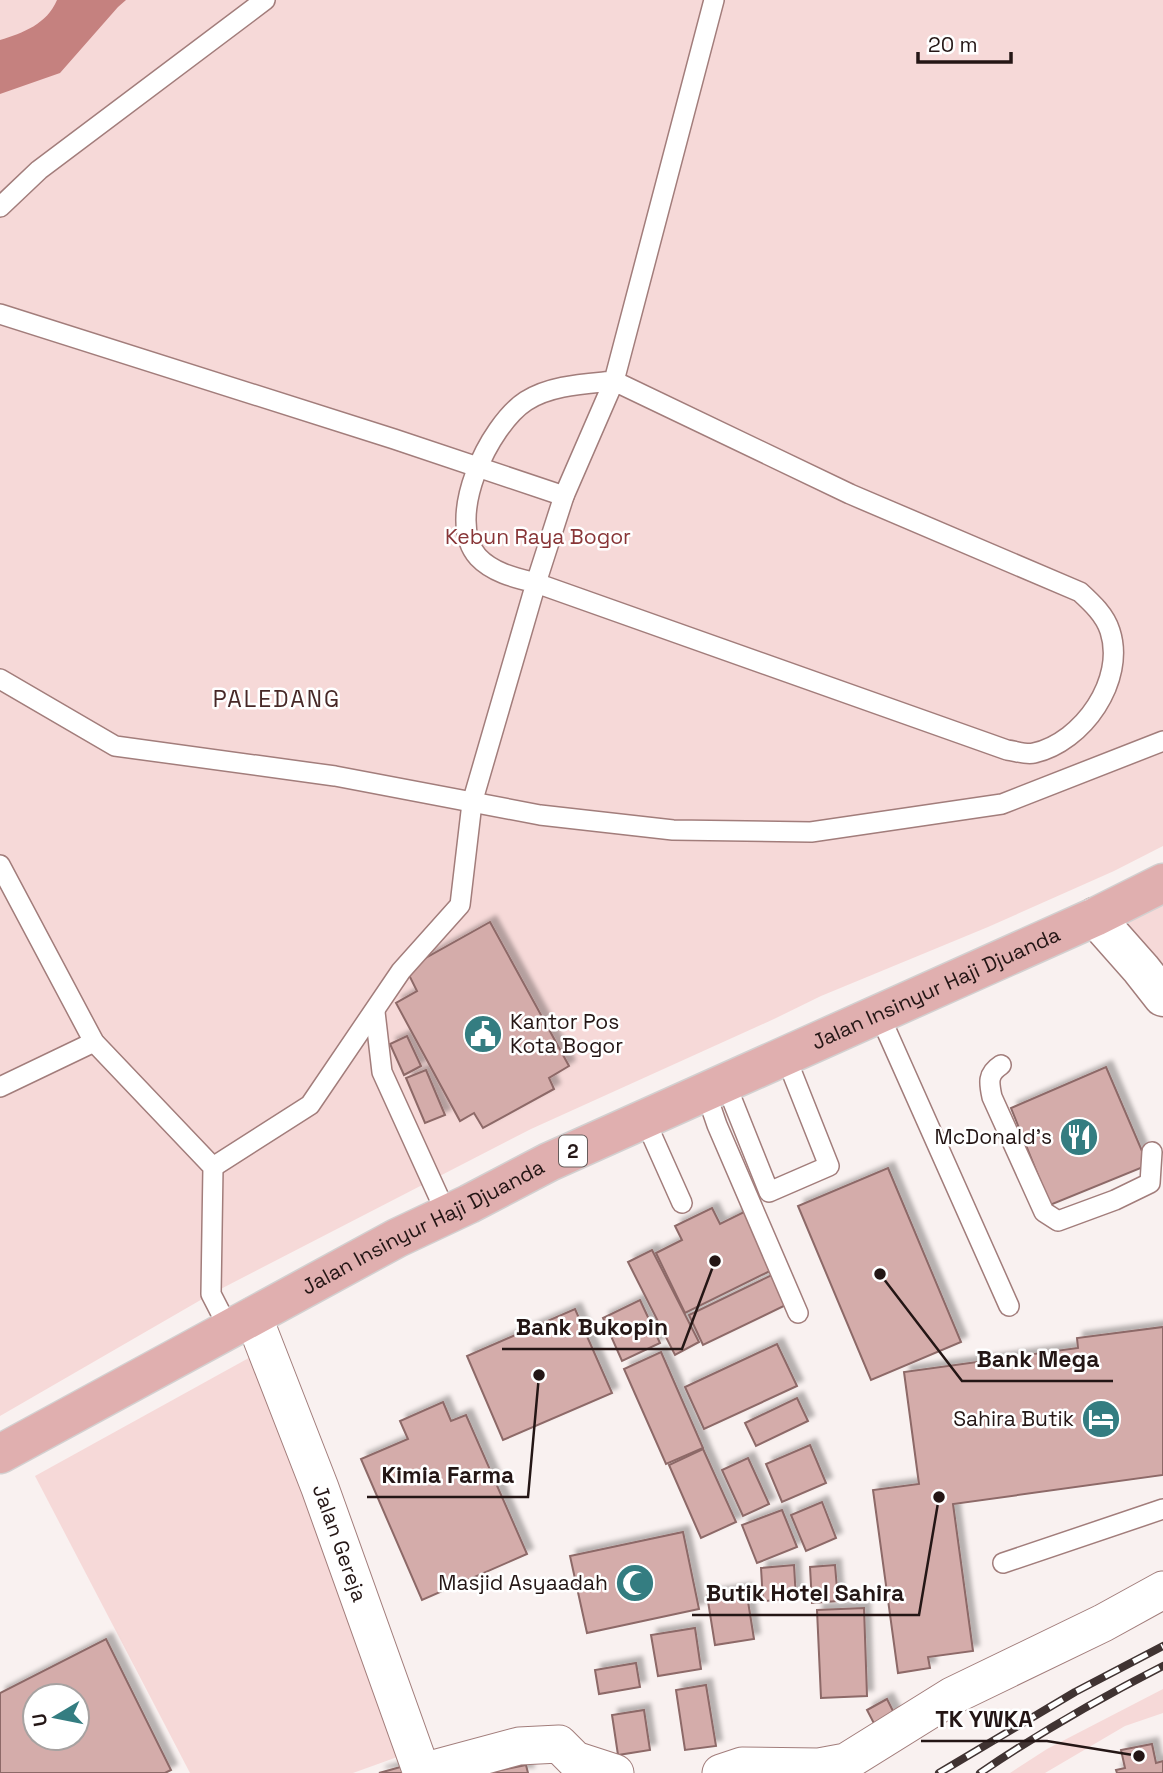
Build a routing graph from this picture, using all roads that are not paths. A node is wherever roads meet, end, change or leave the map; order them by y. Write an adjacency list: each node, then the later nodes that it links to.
1 (265, 0): 3 (lane)
2 (714, 0): 5 (lane)
3 (0, 207)
4 (0, 314): 6 (lane)
5 (614, 381): 6 (lane); 7 (lane); 8 (lane)
6 (477, 468): 7 (lane); 8 (lane)
7 (564, 496): 8 (lane)
8 (536, 583): 11 (lane)
9 (0, 679): 11 (lane)
10 (1163, 741): 11 (lane)
11 (472, 803): 16 (lane)
12 (0, 865): 18 (lane)
13 (1163, 883): 14 (main road, Jalan Insinyur Haji Djuanda / 2)
14 (1095, 917): 15 (street); 17 (main road, Jalan Insinyur Haji Djuanda / 2)
15 (1163, 997)
16 (375, 1012): 25 (lane); 27 (lane)
17 (879, 1014): 19 (main road, Jalan Insinyur Haji Djuanda / 2); 28 (lane)
18 (94, 1042): 22 (lane); 25 (lane)
19 (785, 1055): 21 (main road, Jalan Insinyur Haji Djuanda / 2); 21 (lane)
20 (1001, 1065): 24 (lane)
21 (715, 1086): 23 (main road, Jalan Insinyur Haji Djuanda / 2); 29 (lane)
22 (0, 1087)
23 (644, 1118): 26 (lane); 27 (main road, Jalan Insinyur Haji Djuanda / 2)
24 (1152, 1152)
25 (213, 1167): 30 (lane)
26 (681, 1203)
27 (447, 1214): 30 (main road, Jalan Insinyur Haji Djuanda / 2)
28 (1009, 1306)
29 (798, 1313)
30 (241, 1322): 31 (main road, Jalan Insinyur Haji Djuanda / 2); 35 (street, Jalan Gereja)
31 (0, 1454)
32 (1163, 1509): 33 (lane)
33 (1003, 1563)
34 (1163, 1590): 37 (street)
35 (422, 1772): 36 (street)
36 (615, 1773)
37 (721, 1773)

